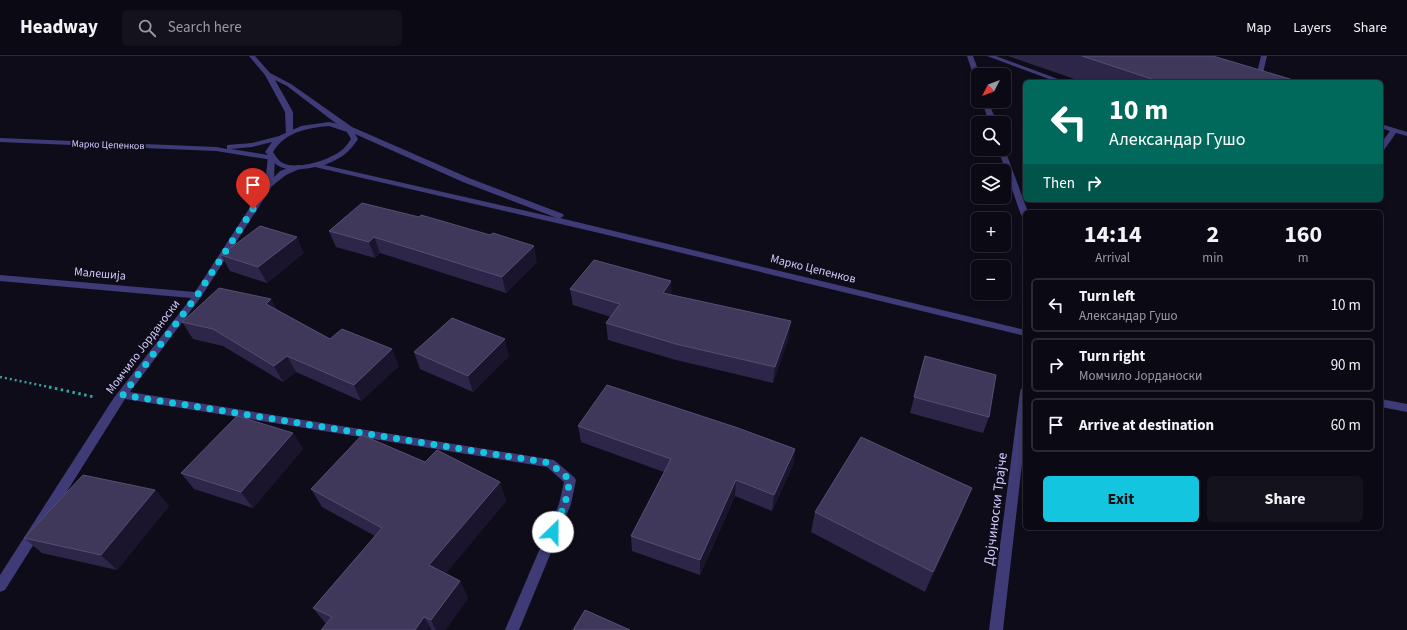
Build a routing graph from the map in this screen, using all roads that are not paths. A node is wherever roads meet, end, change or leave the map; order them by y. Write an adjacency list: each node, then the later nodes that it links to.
1 (252, 56): 6 (street)
2 (970, 56): 5 (street)
3 (990, 56): 7 (street)
4 (1264, 56): 8 (street)
5 (974, 68)
6 (268, 74): 10 (street); 12 (street)
7 (1057, 80)
8 (1262, 80)
9 (1383, 127): 11 (street)
10 (349, 129): 12 (street); 20 (street); 24 (street)
11 (1394, 130): 13 (street); 16 (street)
12 (289, 132): 14 (street)
13 (1407, 134)
14 (279, 138): 17 (street); 19 (street)
15 (0, 140): 17 (street, Марко Цепенков)
16 (1383, 145)
17 (216, 149): 19 (street)
18 (1004, 156): 23 (street)
19 (271, 158): 21 (street); 22 (street)
20 (314, 166): 21 (street); 24 (street)
21 (300, 167): 22 (street)
22 (269, 184): 26 (street, Момчило Јорданоски)
23 (1023, 210)
24 (596, 229): 27 (street, Марко Цепенков)
25 (0, 278): 26 (street, Малешија)
26 (198, 294): 28 (street, Момчило Јорданоски)
27 (1023, 333)
28 (120, 398): 32 (street, Момчило Јорданоски); 33 (street)
29 (1383, 403): 31 (street)
30 (1023, 408): 34 (street, Дојчиноски Трајче)
31 (1407, 408)
32 (0, 586)
33 (512, 630)
34 (996, 630)

